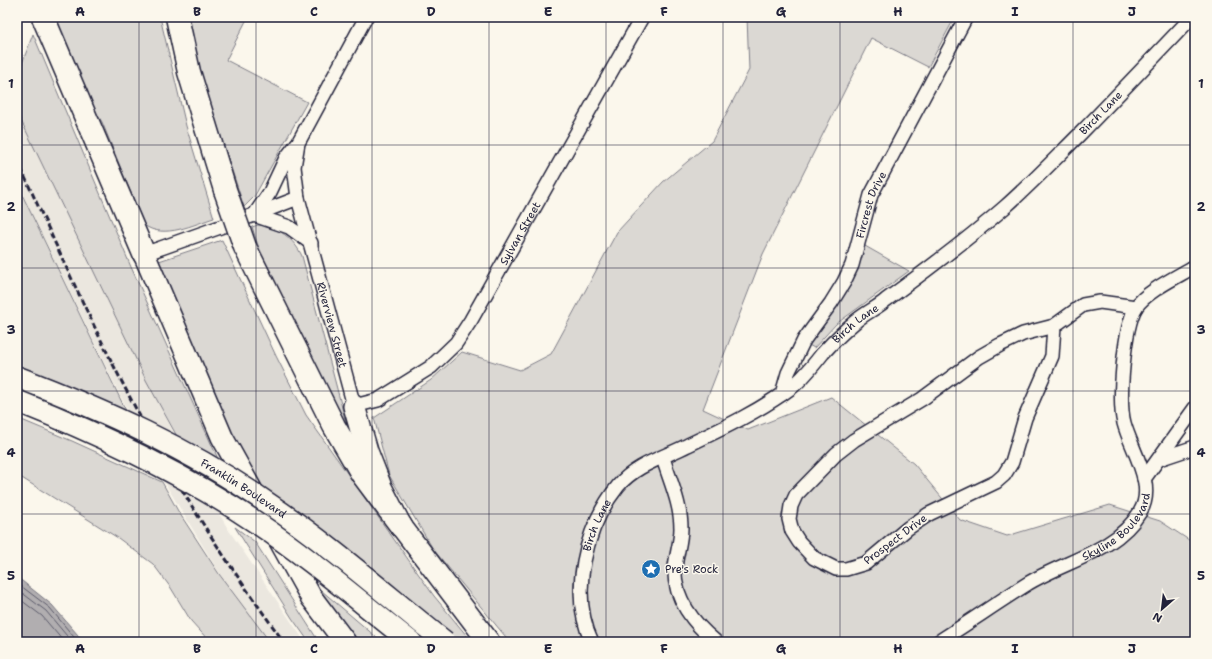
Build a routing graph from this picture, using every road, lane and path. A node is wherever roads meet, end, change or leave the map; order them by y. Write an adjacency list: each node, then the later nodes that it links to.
1 (43, 17): 11 (highway)
2 (177, 17): 24 (highway, bridge)
3 (366, 17): 7 (street, Riverview Street)
4 (642, 17): 18 (street, Sylvan Street)
5 (966, 17): 16 (street, Fircrest Drive)
6 (1192, 17): 16 (street, Birch Lane)
7 (298, 143): 8 (street, Riverview Street); 9 (street, Riverview Street)
8 (298, 198): 9 (street); 10 (street, Riverview Street)
9 (254, 216): 10 (street); 11 (street)
10 (311, 244): 18 (street, Riverview Street)
11 (144, 254): 25 (main road)
12 (1195, 266): 13 (street)
13 (1136, 307): 14 (street, Prospect Drive); 23 (street, Skyline Boulevard)
14 (1054, 326): 14 (street, Prospect Drive)
15 (17, 377): 27 (main road, Franklin Boulevard, bridge)
16 (782, 394): 21 (street, Birch Lane)
17 (17, 401): 26 (main road, Franklin Boulevard, bridge)
18 (354, 406): 24 (main road)
19 (1195, 408): 22 (street)
20 (1195, 447): 22 (street)
21 (663, 458): 29 (street, Birch Lane); 30 (street)
22 (1159, 459): 23 (street)
23 (1144, 479): 31 (street, Skyline Boulevard)
24 (401, 526): 28 (main road)
25 (345, 642)
26 (410, 642)
27 (445, 642)
28 (489, 642)
29 (592, 642)
30 (716, 642)
31 (938, 642)

